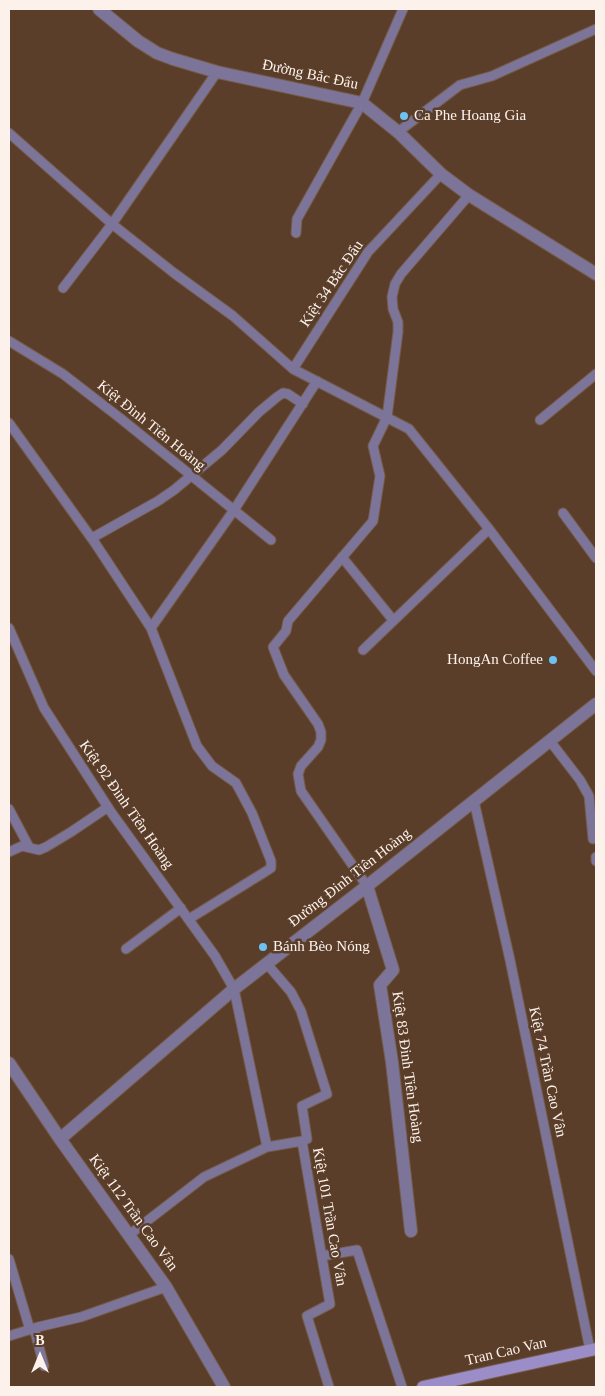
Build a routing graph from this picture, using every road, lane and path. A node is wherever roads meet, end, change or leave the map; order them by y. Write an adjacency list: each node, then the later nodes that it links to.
1 (100, 9): 4 (street, Đường Bắc Đẩu)
2 (403, 9): 5 (lane)
3 (596, 29): 6 (lane)
4 (217, 72): 5 (street, Đường Bắc Đẩu); 10 (lane)
5 (362, 103): 6 (street, Đường Bắc Đẩu); 11 (lane)
6 (398, 132): 8 (street, Đường Bắc Đẩu)
7 (9, 133): 10 (lane)
8 (441, 174): 9 (street, Đường Bắc Đẩu); 15 (lane, Kiệt 34 Bắc Đẩu)
9 (469, 196): 12 (street, Đường Bắc Đẩu); 19 (lane)
10 (112, 224): 13 (lane); 15 (lane)
11 (296, 233)
12 (596, 274)
13 (62, 288)
14 (9, 341): 22 (lane, Kiệt Đinh Tiên Hoàng)
15 (292, 369): 17 (lane)
16 (596, 374): 20 (lane)
17 (317, 381): 18 (lane); 19 (lane)
18 (303, 404): 22 (lane); 23 (lane)
19 (387, 417): 25 (lane); 28 (lane)
20 (540, 420)
21 (9, 423): 26 (lane)
22 (192, 476): 23 (lane, Kiệt Đinh Tiên Hoàng); 26 (lane)
23 (234, 510): 27 (lane, Kiệt Đinh Tiên Hoàng); 32 (lane)
24 (563, 513): 29 (lane)
25 (489, 529): 30 (lane); 34 (lane)
26 (92, 538): 32 (lane)
27 (271, 540)
28 (342, 558): 30 (lane); 43 (lane)
29 (596, 558)
30 (393, 620): 33 (lane)
31 (9, 628): 38 (lane, Kiệt 92 Đinh Tiên Hoàng)
32 (150, 628): 45 (lane)
33 (363, 650)
34 (596, 671)
35 (596, 704): 36 (street, Đường Đinh Tiên Hoàng)
36 (550, 741): 37 (street, Đường Đinh Tiên Hoàng); 40 (lane)
37 (474, 801): 43 (street, Đường Đinh Tiên Hoàng); 60 (lane, Kiệt 74 Trần Cao Vân)
38 (108, 807): 41 (lane); 44 (lane, Kiệt 92 Đinh Tiên Hoàng)
39 (9, 809): 41 (lane)
40 (593, 839)
41 (29, 847): 42 (lane)
42 (9, 852)
43 (367, 886): 47 (street, Đường Đinh Tiên Hoàng); 53 (street, Kiệt 83 Đinh Tiên Hoàng)
44 (181, 908): 45 (lane, Kiệt 92 Đinh Tiên Hoàng); 46 (lane)
45 (189, 919): 48 (lane, Kiệt 92 Đinh Tiên Hoàng)
46 (126, 949)
47 (267, 964): 48 (street, Đường Đinh Tiên Hoàng); 51 (lane)
48 (234, 989): 50 (street, Đường Đinh Tiên Hoàng); 52 (lane)
49 (9, 1063): 50 (street, Kiệt 112 Trần Cao Vân)
50 (60, 1140): 54 (street, Kiệt 112 Trần Cao Vân)
51 (302, 1141): 52 (lane, Kiệt 101 Trần Cao Vân); 55 (lane, Kiệt 101 Trần Cao Vân)
52 (267, 1147): 54 (lane, Kiệt 101 Trần Cao Vân)
53 (411, 1231)
54 (129, 1236): 57 (street, Kiệt 112 Trần Cao Vân)
55 (322, 1256): 63 (lane, Kiệt 101 Trần Cao Vân); 64 (lane)
56 (9, 1259): 58 (lane)
57 (166, 1287): 58 (lane); 62 (street, Kiệt 112 Trần Cao Vân)
58 (32, 1329): 59 (lane); 61 (lane)
59 (9, 1336)
60 (593, 1349): 65 (main road, Tran Cao Van)
61 (44, 1366)
62 (224, 1387)
63 (329, 1387)
64 (402, 1387)
65 (423, 1387)

